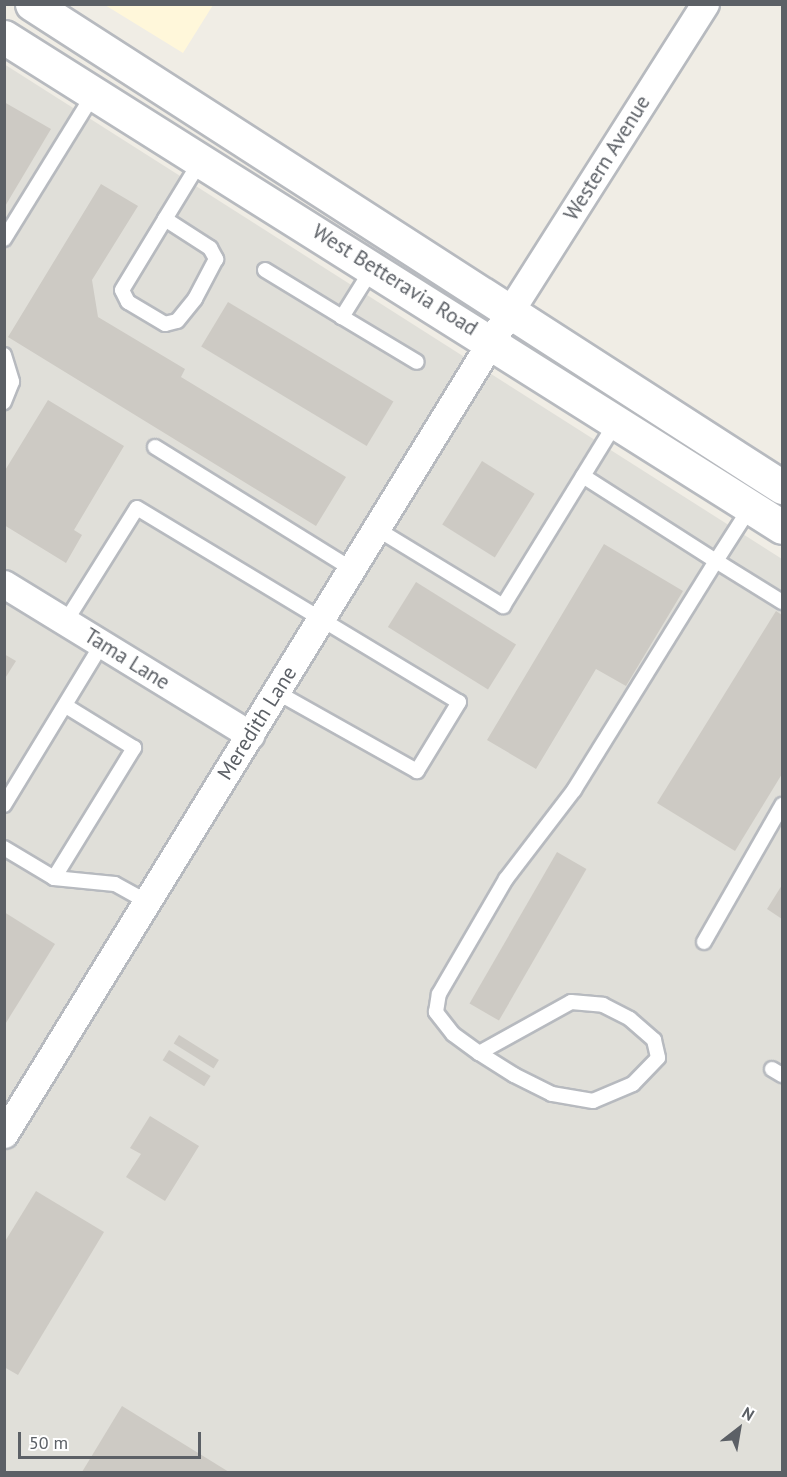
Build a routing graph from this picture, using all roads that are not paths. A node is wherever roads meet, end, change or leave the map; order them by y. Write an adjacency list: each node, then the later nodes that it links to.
1 (32, 4): 10 (main road, West Betteravia Road)
2 (705, 4): 10 (street, Western Avenue)
3 (4, 37): 4 (main road, West Betteravia Road)
4 (94, 93): 5 (main road, West Betteravia Road); 7 (lane)
5 (201, 160): 6 (lane); 8 (main road, West Betteravia Road)
6 (165, 219): 6 (lane)
7 (4, 240)
8 (373, 267): 11 (lane); 12 (main road, West Betteravia Road)
9 (265, 270): 11 (lane)
10 (510, 312): 12 (street, Meredith Lane); 19 (main road, West Betteravia Road)
11 (342, 317): 14 (lane)
12 (492, 341): 16 (main road, West Betteravia Road); 22 (street, Meredith Lane)
13 (4, 356): 15 (lane)
14 (417, 363)
15 (4, 402)
16 (616, 421): 18 (lane); 20 (main road, West Betteravia Road)
17 (155, 447): 24 (lane)
18 (583, 476): 22 (lane); 23 (lane)
19 (783, 487)
20 (751, 506): 21 (main road, West Betteravia Road); 23 (lane)
21 (783, 527)
22 (377, 529): 24 (street, Meredith Lane)
23 (716, 561): 26 (lane); 39 (lane)
24 (352, 569): 28 (street, Meredith Lane)
25 (4, 584): 27 (street, Tama Lane)
26 (783, 602)
27 (66, 621): 28 (lane); 29 (street, Tama Lane)
28 (320, 621): 30 (street, Meredith Lane); 30 (lane)
29 (102, 644): 31 (lane); 32 (street, Tama Lane)
30 (276, 692): 32 (street, Meredith Lane)
31 (66, 706): 34 (lane); 36 (lane)
32 (250, 735): 37 (street, Meredith Lane)
33 (783, 805): 38 (lane)
34 (4, 806)
35 (4, 848): 36 (lane)
36 (54, 878): 37 (lane)
37 (147, 902): 40 (street, Meredith Lane)
38 (704, 942)
39 (479, 1053): 39 (lane)
40 (4, 1134)

